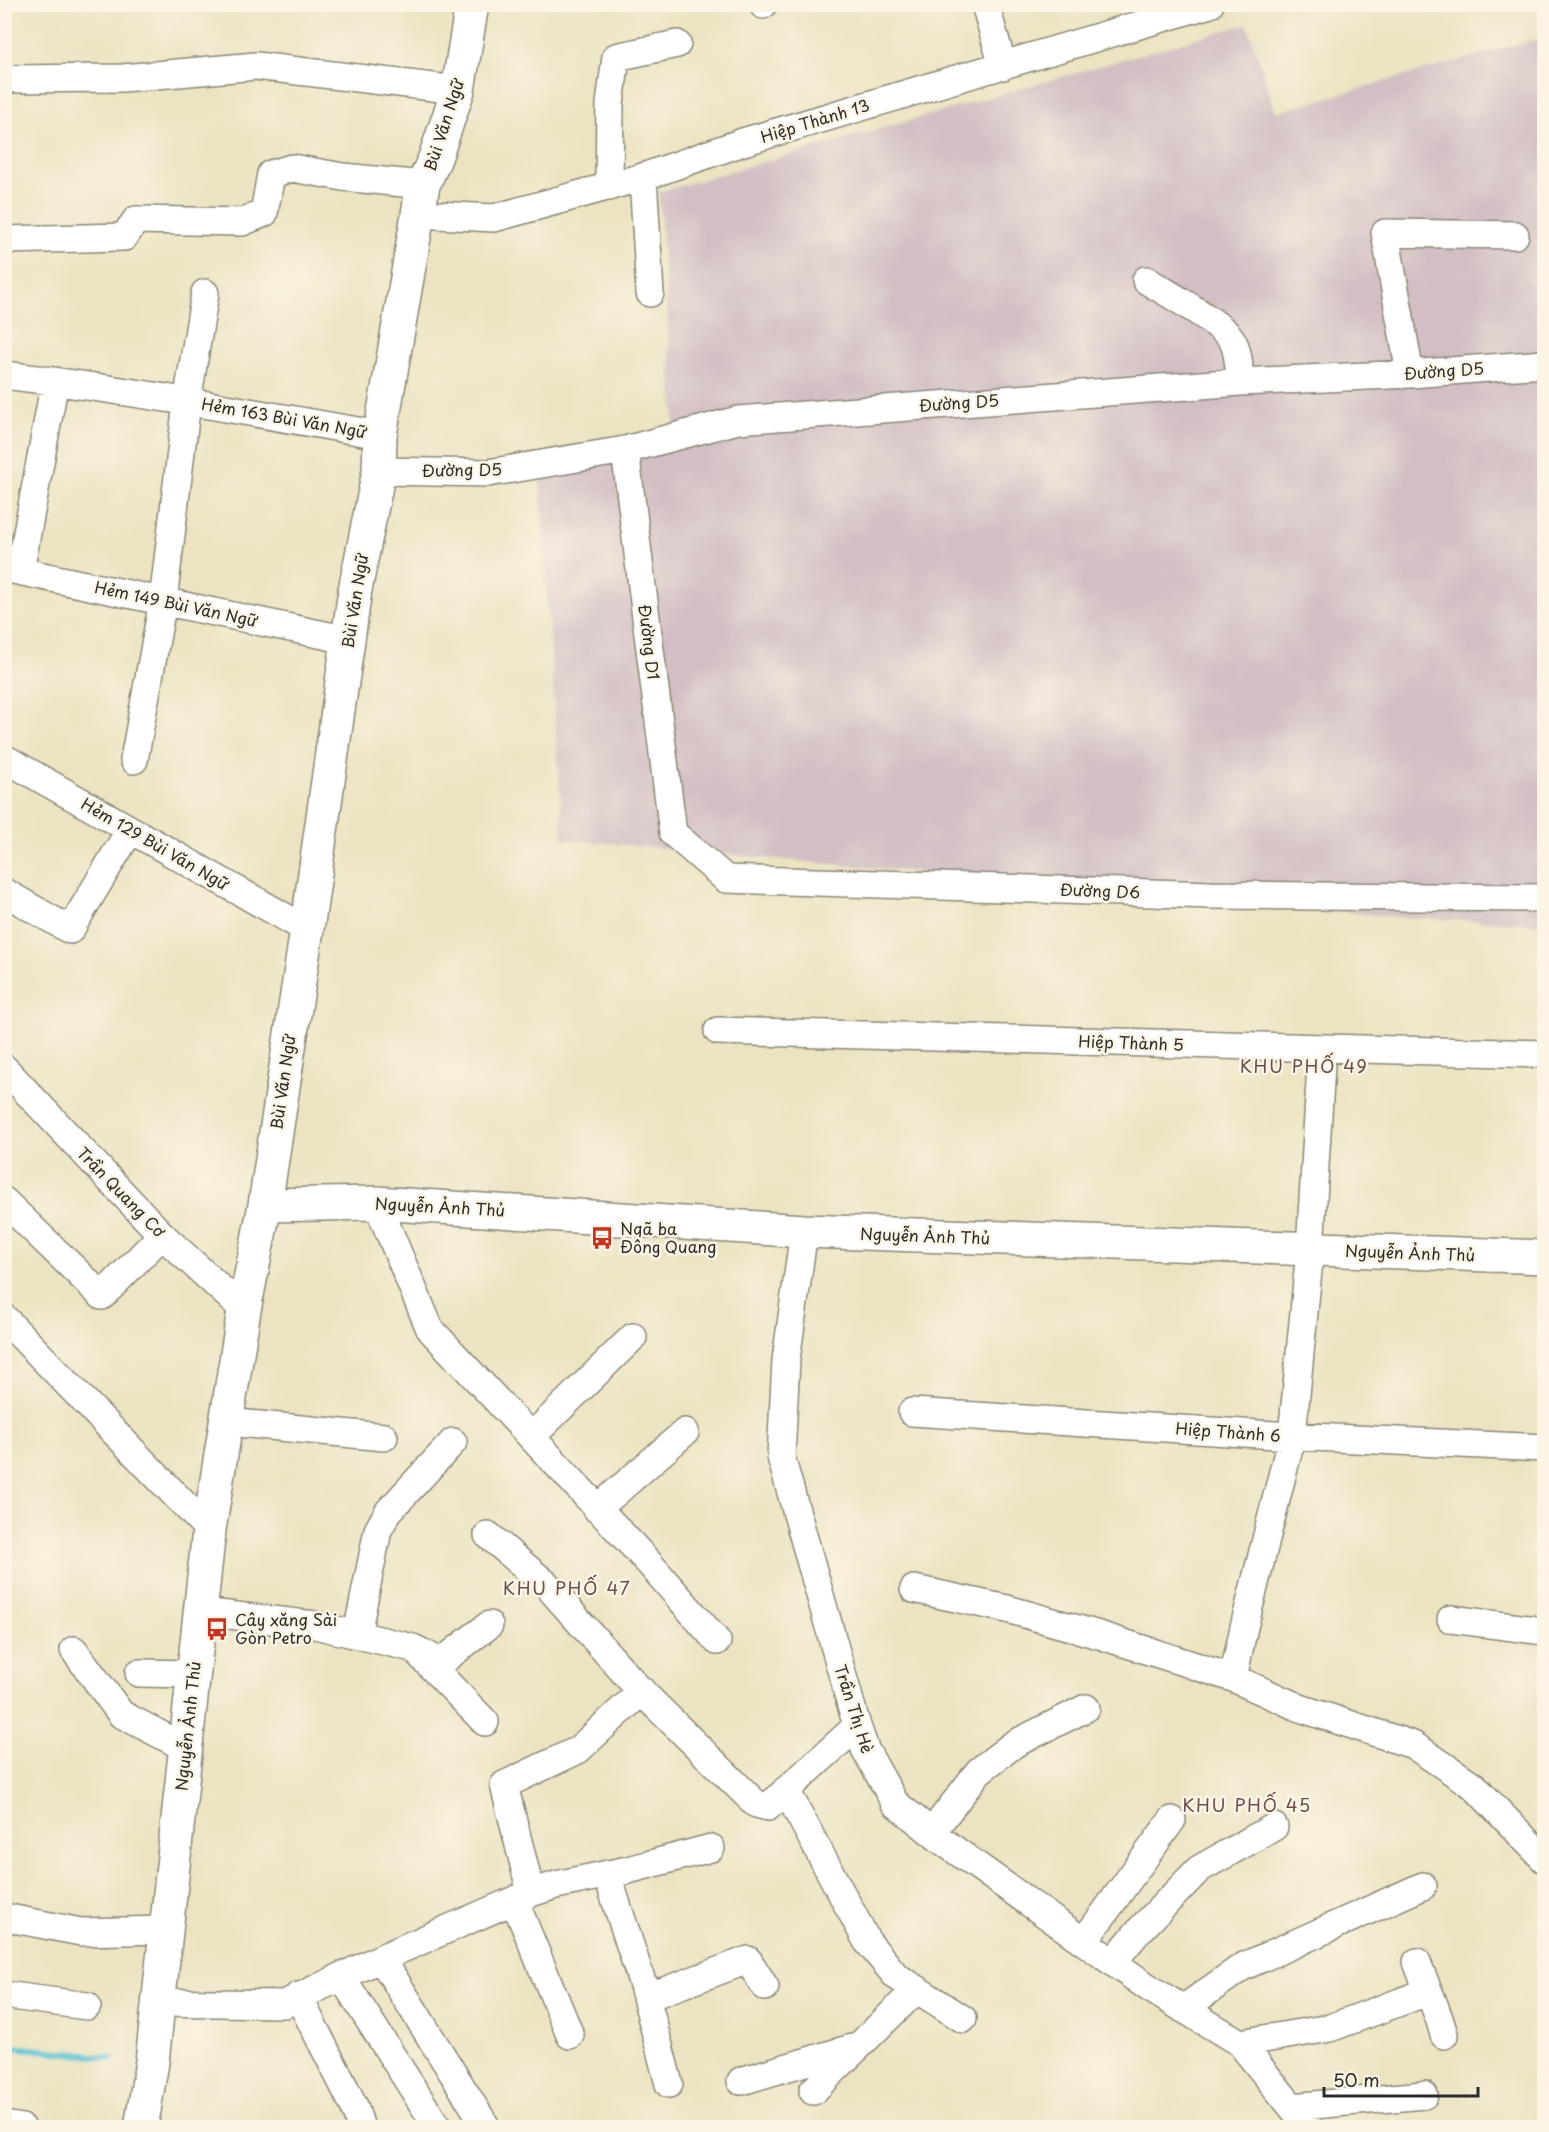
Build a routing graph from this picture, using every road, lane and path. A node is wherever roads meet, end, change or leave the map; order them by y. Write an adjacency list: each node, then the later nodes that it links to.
1 (472, 4): 7 (main road, Bùi Văn Ngữ)
2 (985, 4): 5 (street)
3 (1198, 7): 5 (street, Hiệp Thành 13)
4 (677, 44): 9 (street)
5 (1003, 66): 8 (street, Hiệp Thành 13)
6 (4, 79): 7 (street)
7 (458, 90): 10 (main road, Bùi Văn Ngữ)
8 (643, 177): 9 (street, Hiệp Thành 13); 14 (street)
9 (609, 187): 10 (street, Hiệp Thành 13)
10 (421, 200): 12 (street, Hiệp Thành 13); 22 (main road, Bùi Văn Ngữ)
11 (1515, 235): 17 (street)
12 (4, 240)
13 (1146, 280): 20 (street)
14 (650, 293)
15 (206, 294): 21 (street, Hẻm 163 Bùi Văn Ngữ)
16 (1545, 363): 17 (street, Đường D5)
17 (1410, 374): 20 (street, Đường D5)
18 (4, 375): 19 (street, Hẻm 163 Bùi Văn Ngữ)
19 (55, 381): 21 (street, Hẻm 163 Bùi Văn Ngữ); 25 (street)
20 (1240, 382): 23 (street, Đường D5)
21 (187, 402): 22 (street, Hẻm 163 Bùi Văn Ngữ); 26 (street)
22 (380, 435): 24 (main road, Bùi Văn Ngữ)
23 (625, 450): 24 (street, Đường D5); 31 (street, Đường D1)
24 (379, 471): 27 (main road, Bùi Văn Ngữ)
25 (12, 570): 26 (street, Hẻm 149 Bùi Văn Ngữ)
26 (163, 602): 27 (street, Hẻm 149 Bùi Văn Ngữ); 29 (street)
27 (348, 640): 34 (main road, Bùi Văn Ngữ)
28 (4, 758): 30 (street, Hẻm 129 Bùi Văn Ngữ)
29 (134, 760)
30 (130, 830): 32 (street); 34 (street, Hẻm 129 Bùi Văn Ngữ)
31 (673, 833): 33 (street, Đường D6)
32 (4, 892)
33 (1545, 898)
34 (306, 929): 41 (main road, Bùi Văn Ngữ)
35 (718, 1031): 36 (street, Hiệp Thành 5)
36 (1322, 1048): 37 (street, Hiệp Thành 5); 44 (street)
37 (1545, 1054)
38 (4, 1068): 43 (street, Trần Quang Cơ)
39 (4, 1201): 43 (street)
40 (377, 1203): 41 (main road, Nguyễn Ảnh Thủ); 42 (main road, Nguyễn Ảnh Thủ); 54 (street)
41 (265, 1205): 46 (main road, Nguyễn Ảnh Thủ)
42 (804, 1231): 44 (main road, Nguyễn Ảnh Thủ); 75 (street, Trần Thị Hè)
43 (162, 1235): 46 (street, Trần Quang Cơ)
44 (1310, 1250): 45 (main road, Nguyễn Ảnh Thủ); 52 (street)
45 (1545, 1257)
46 (244, 1310): 50 (main road, Nguyễn Ảnh Thủ)
47 (4, 1318): 58 (street)
48 (633, 1337): 54 (street)
49 (912, 1412): 52 (street, Hiệp Thành 6)
50 (226, 1422): 53 (street); 58 (main road, Nguyễn Ảnh Thủ)
51 (685, 1432): 57 (street)
52 (1292, 1436): 56 (street, Hiệp Thành 6); 71 (street)
53 (384, 1437)
54 (531, 1437): 57 (street)
55 (453, 1442): 65 (street)
56 (1545, 1448)
57 (597, 1509): 66 (street)
58 (209, 1530): 61 (main road, Nguyễn Ảnh Thủ)
59 (488, 1535): 72 (street)
60 (914, 1589): 71 (street)
61 (202, 1612): 65 (street); 70 (main road, Nguyễn Ảnh Thủ)
62 (1451, 1619): 64 (street)
63 (489, 1625): 67 (street)
64 (1545, 1631)
65 (357, 1634): 67 (street)
66 (717, 1641)
67 (413, 1648): 74 (street)
68 (74, 1650): 76 (street)
69 (139, 1673): 70 (street)
70 (194, 1674): 76 (main road, Nguyễn Ảnh Thủ)
71 (1233, 1678): 82 (street)
72 (642, 1691): 77 (street); 85 (street)
73 (1086, 1708): 80 (street)
74 (485, 1722)
75 (857, 1726): 77 (street); 80 (street, Trần Thị Hè)
76 (186, 1748): 87 (main road, Nguyễn Ảnh Thủ)
77 (786, 1790): 95 (street)
78 (1172, 1820): 88 (street)
79 (1274, 1827): 90 (street)
80 (932, 1832): 88 (street, Trần Thị Hè)
81 (711, 1848): 83 (street)
82 (1545, 1858)
83 (607, 1874): 85 (street); 93 (street)
84 (1424, 1886): 101 (street)
85 (523, 1897): 89 (street); 103 (street)
86 (4, 1917): 87 (street)
87 (165, 1930): 99 (main road, Nguyễn Ảnh Thủ)
88 (1084, 1941): 90 (street, Trần Thị Hè)
89 (381, 1958): 92 (street); 117 (street)
90 (1113, 1962): 101 (street, Trần Thị Hè)
91 (1417, 1962): 96 (street)
92 (341, 1976): 98 (street); 116 (street)
93 (643, 1985): 94 (street); 108 (street)
94 (765, 1987)
95 (917, 1989): 102 (street); 106 (street)
96 (1427, 1992): 104 (street); 105 (street)
97 (4, 1995): 100 (street)
98 (298, 1996): 99 (street); 115 (street)
99 (158, 2002): 114 (main road, Nguyễn Ảnh Thủ)
100 (87, 2006)
101 (1183, 2009): 105 (street, Trần Thị Hè)
102 (963, 2019)
103 (570, 2035)
104 (1444, 2035)
105 (1240, 2043): 111 (street, Trần Thị Hè)
106 (858, 2047): 107 (street); 109 (street)
107 (741, 2081)
108 (669, 2084)
109 (813, 2091)
110 (1424, 2095): 111 (street)
111 (1301, 2117)
112 (4, 2125): 113 (street)
113 (22, 2127)
114 (141, 2127)
115 (361, 2127)
116 (438, 2127)
117 (487, 2127)

